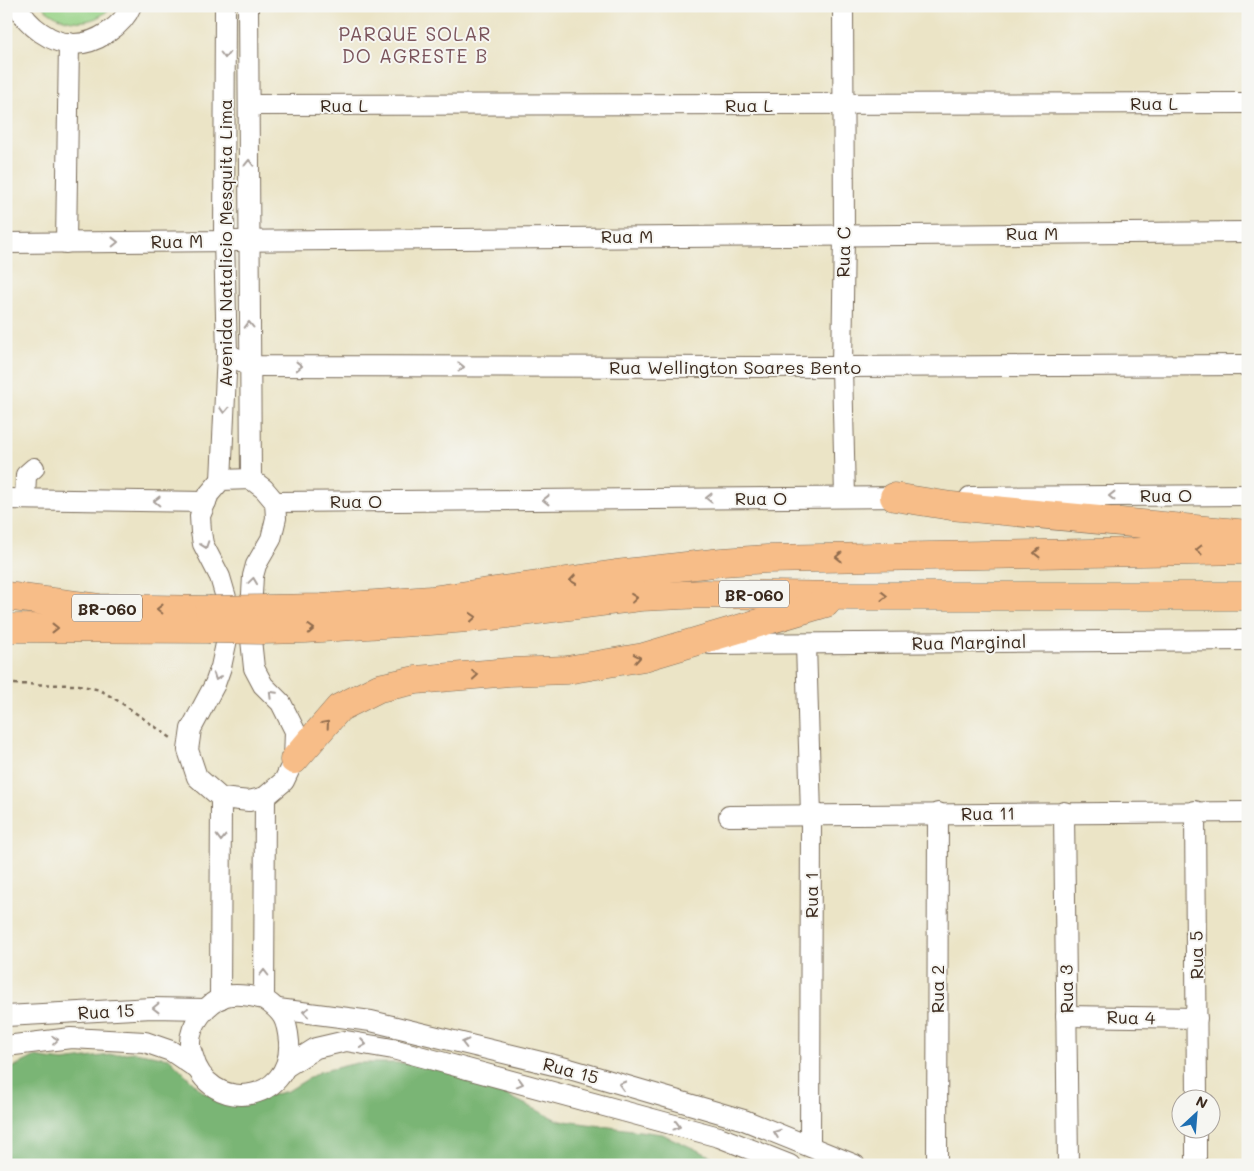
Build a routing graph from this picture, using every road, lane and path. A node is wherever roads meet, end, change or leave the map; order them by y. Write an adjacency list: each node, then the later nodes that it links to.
1 (18, 6): 6 (street)
2 (131, 6): 6 (street)
3 (225, 6): 13 (street, Avenida Natalicio Mesquita Lima, one-way to 13)
4 (248, 6): 8 (street, Avenida Natalicio Mesquita Lima)
5 (843, 6): 9 (street, Rua C)
6 (69, 43): 15 (street)
7 (1248, 103): 9 (street, Rua L)
8 (250, 105): 9 (street, Rua L); 12 (street, Avenida Natalicio Mesquita Lima, one-way to 8)
9 (843, 105): 11 (street, Rua C)
10 (1248, 232): 11 (street, Rua M)
11 (844, 234): 12 (street, Rua M); 21 (street, Rua C)
12 (248, 239): 13 (street, Rua M); 16 (street, Avenida Natalicio Mesquita Lima)
13 (224, 240): 15 (street, Rua M, one-way to 13); 17 (street, Avenida Natalicio Mesquita Lima)
14 (6, 243): 15 (street, Rua M)
15 (66, 243)
16 (249, 265): 17 (street); 20 (street, Avenida Natalicio Mesquita Lima, one-way to 16)
17 (224, 267): 18 (street, Avenida Natalicio Mesquita Lima)
18 (227, 353): 20 (street, Rua Wellington Soares Bento); 24 (street, Avenida Natalicio Mesquita Lima, one-way to 24)
19 (1248, 365): 21 (street, Rua Wellington Soares Bento)
20 (250, 366): 21 (street, Rua Wellington Soares Bento, one-way to 21); 23 (street, Avenida Natalicio Mesquita Lima)
21 (842, 367): 26 (street, Rua C)
22 (30, 471): 28 (street)
23 (251, 479): 24 (street); 30 (street)
24 (221, 480): 29 (street)
25 (1248, 495): 27 (street, Rua O, one-way to 27)
26 (845, 497): 27 (street, Rua O); 30 (street, Rua O, one-way to 30)
27 (894, 497): 31 (highway)
28 (15, 499): 29 (street, one-way to 28)
29 (206, 502): 43 (street, one-way to 43)
30 (275, 502): 44 (street, one-way to 30)
31 (1248, 534)
32 (1248, 550): 37 (highway, BR-060, one-way to 37)
33 (6, 596): 36 (highway, BR-060, one-way to 33)
34 (851, 596): 35 (highway, BR-060, one-way to 35); 37 (highway, BR-060, one-way to 34); 40 (highway)
35 (1248, 596)
36 (208, 619): 37 (highway, BR-060, bridge); 38 (highway, BR-060, one-way to 36)
37 (264, 619)
38 (6, 628)
39 (1248, 640): 41 (street, Rua Marginal)
40 (690, 644): 41 (street, Rua Marginal); 44 (highway, one-way to 40)
41 (806, 644): 51 (street, Rua 1)
42 (6, 684): 43 (path)
43 (188, 750): 46 (street)
44 (294, 760): 45 (street)
45 (265, 797): 46 (street); 54 (street, one-way to 45)
46 (221, 798): 53 (street, one-way to 53)
47 (1195, 811): 48 (street, Rua 11); 49 (street, Rua 11); 57 (street, Rua 5)
48 (1064, 812): 50 (street, Rua 11); 56 (street, Rua 3)
49 (1248, 812)
50 (938, 814): 51 (street, Rua 11); 66 (street, Rua 2)
51 (812, 815): 52 (street, Rua 11); 63 (street, Rua 1)
52 (729, 816)
53 (212, 1004): 54 (street); 55 (street, Rua 15, one-way to 55); 60 (street)
54 (271, 1004): 59 (street); 63 (street, Rua 15, one-way to 54)
55 (6, 1016)
56 (1066, 1016): 57 (street, Rua 4); 67 (street, Rua 3)
57 (1197, 1018): 61 (street, Rua 5)
58 (6, 1046): 60 (street, Rua 15, one-way to 60)
59 (286, 1067): 60 (street); 64 (street, Rua 15, one-way to 64)
60 (196, 1068)
61 (1196, 1088)
62 (1196, 1138): 68 (street)
63 (810, 1146): 65 (street, Rua 15)
64 (790, 1165)
65 (855, 1165)
66 (937, 1165)
67 (1068, 1165)
68 (1196, 1165)

